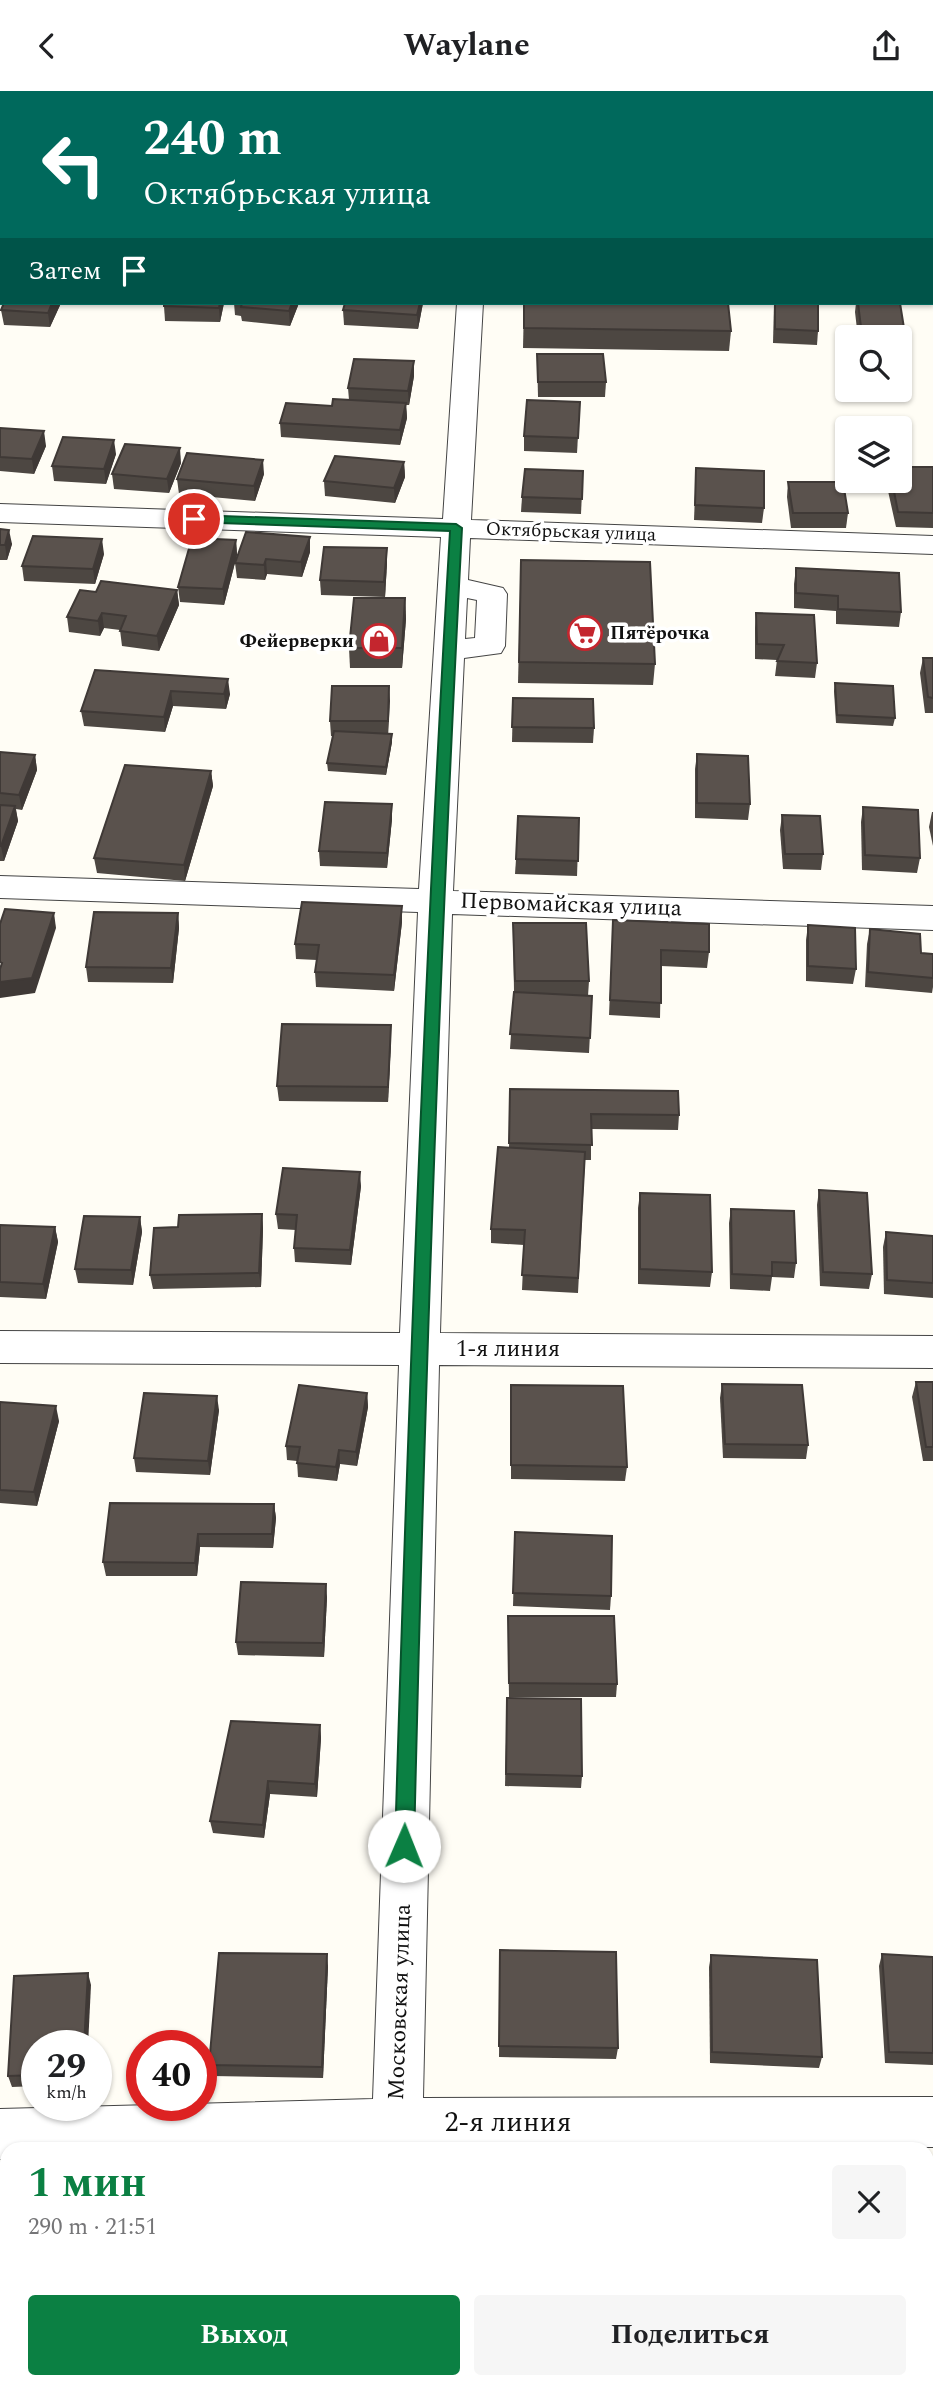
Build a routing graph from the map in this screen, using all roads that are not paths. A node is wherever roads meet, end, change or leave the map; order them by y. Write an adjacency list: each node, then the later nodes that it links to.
1 (470, 305): 3 (street, Московская улица)
2 (0, 513): 3 (street, Октябрьская улица)
3 (456, 528): 4 (street, Октябрьская улица); 6 (street, Московская улица)
4 (933, 545)
5 (0, 887): 6 (street, Первомайская улица)
6 (435, 900): 7 (street, Первомайская улица); 9 (street, Московская улица)
7 (933, 918)
8 (0, 1347): 9 (street, 1-я линия)
9 (418, 1349): 10 (street, 1-я линия); 13 (street, Московская улица)
10 (933, 1352)
11 (933, 2122): 13 (street, 2-я линия)
12 (0, 2134): 13 (street, 2-я линия)
13 (396, 2136)

